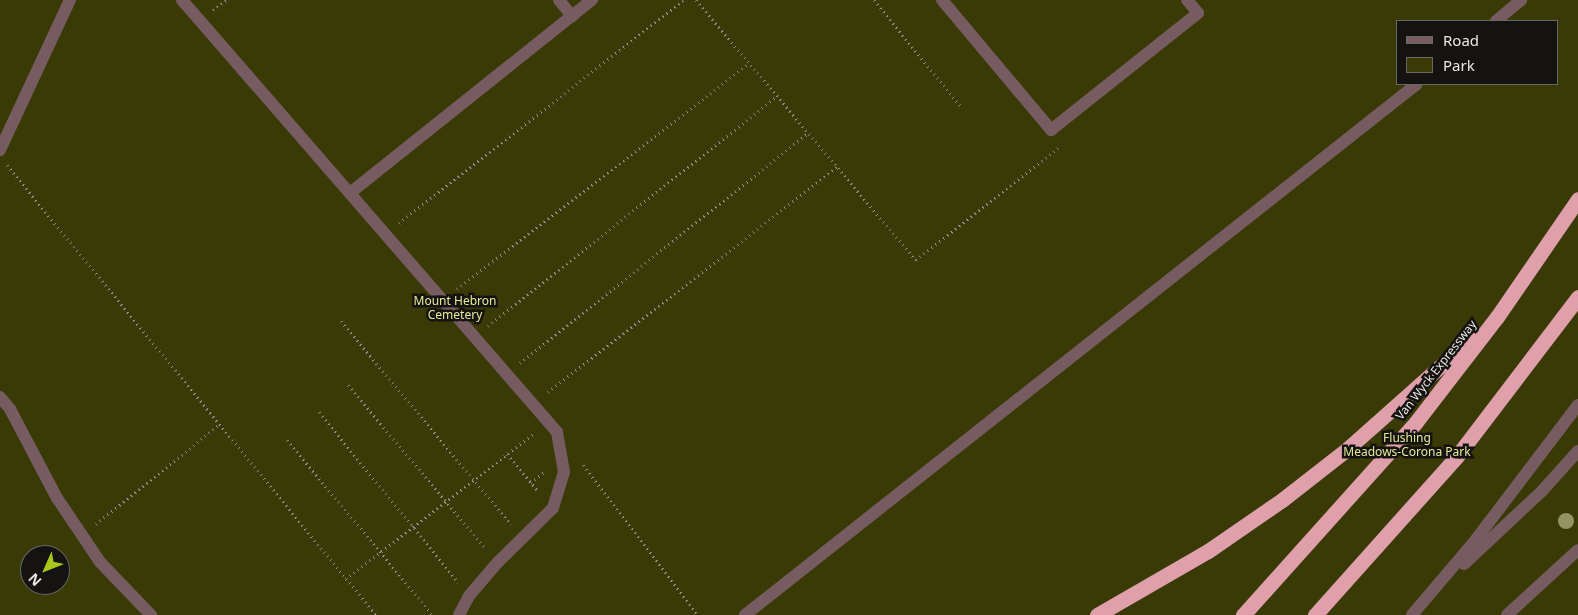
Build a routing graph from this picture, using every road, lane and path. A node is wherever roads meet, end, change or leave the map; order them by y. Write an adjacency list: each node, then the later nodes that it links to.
1 (70, 0): 19 (street)
2 (182, 0): 22 (street)
3 (559, 0): 11 (street)
4 (592, 0): 11 (street)
5 (683, 0): 24 (path)
6 (696, 0): 13 (path)
7 (874, 0): 16 (path)
8 (942, 0): 17 (street)
9 (1187, 0): 17 (street)
10 (1521, 0): 12 (street)
11 (572, 16): 22 (street)
12 (1497, 20)
13 (749, 63): 15 (path); 26 (path)
14 (1416, 85): 59 (street)
15 (777, 96): 18 (path); 29 (path)
16 (962, 108)
17 (1051, 130): 21 (path)
18 (808, 133): 21 (path); 30 (path)
19 (0, 150)
20 (0, 156): 37 (path)
21 (838, 167): 33 (path)
22 (350, 193): 24 (street)
23 (1578, 199): 27 (highway, Van Wyck Expressway)
24 (385, 234): 26 (street)
25 (1578, 297): 62 (highway)
26 (442, 300): 29 (street)
27 (1497, 317): 60 (highway); 61 (highway, Van Wyck Expressway)
28 (341, 321): 42 (path)
29 (475, 338): 30 (street)
30 (506, 374): 33 (street)
31 (348, 385): 43 (path)
32 (0, 397): 46 (street)
33 (533, 404): 36 (street)
34 (1578, 405): 52 (street)
35 (319, 412): 45 (path)
36 (548, 422): 40 (path); 44 (street)
37 (220, 424): 46 (path); 51 (path)
38 (287, 440): 49 (path)
39 (1578, 451): 52 (street)
40 (507, 454): 42 (path); 44 (path)
41 (581, 463): 58 (path)
42 (474, 480): 43 (path); 47 (path)
43 (446, 501): 45 (path); 50 (path)
44 (554, 508): 47 (street)
45 (413, 527): 49 (path); 53 (path)
46 (82, 535): 54 (street)
47 (524, 539): 50 (street)
48 (1578, 550): 64 (street)
49 (381, 552): 51 (path); 56 (path)
50 (498, 562): 53 (street)
51 (346, 579): 55 (path)
52 (1430, 595): 63 (street)
53 (469, 596): 57 (street)
54 (151, 615)
55 (376, 615)
56 (433, 615)
57 (458, 615)
58 (698, 615)
59 (745, 615)
60 (1097, 615)
61 (1242, 615)
62 (1315, 615)
63 (1412, 615)
64 (1506, 615)

